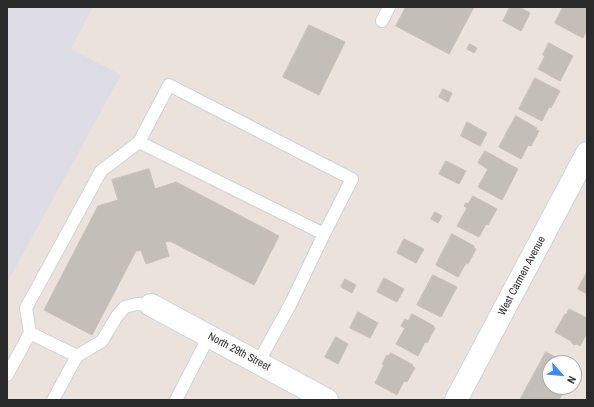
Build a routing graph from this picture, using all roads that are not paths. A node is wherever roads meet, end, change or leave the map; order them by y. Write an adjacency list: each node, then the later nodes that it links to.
1 (389, 7): 2 (lane)
2 (382, 21)
3 (139, 142): 5 (lane); 5 (lane); 7 (lane)
4 (587, 153): 15 (street, West Carmen Avenue)
5 (324, 234): 10 (lane)
6 (151, 305): 8 (street, North 29th Street); 9 (lane)
7 (30, 333): 9 (lane); 11 (lane)
8 (209, 336): 10 (street, North 29th Street); 13 (lane)
9 (77, 356): 12 (lane)
10 (258, 363): 14 (street, North 29th Street)
11 (7, 375)
12 (53, 400)
13 (176, 400)
14 (327, 400)
15 (456, 400)

